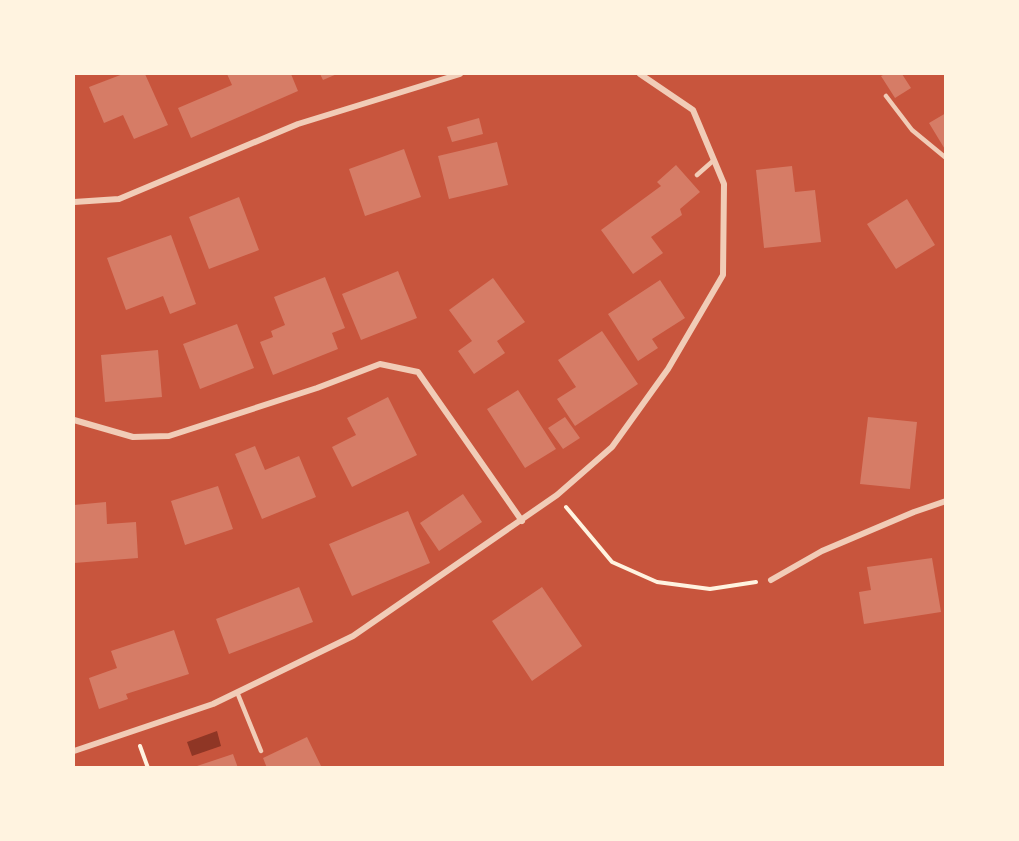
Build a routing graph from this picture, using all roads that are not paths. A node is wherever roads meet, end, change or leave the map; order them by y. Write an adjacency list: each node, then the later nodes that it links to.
1 (460, 74): 7 (street)
2 (640, 74): 5 (street)
3 (886, 96): 4 (lane)
4 (945, 159)
5 (714, 160): 6 (lane); 10 (street)
6 (697, 175)
7 (74, 202)
8 (74, 420): 10 (street)
9 (945, 501): 11 (street)
10 (522, 521): 12 (street)
11 (771, 580)
12 (237, 692): 13 (street); 14 (lane)
13 (74, 751)
14 (261, 751)

